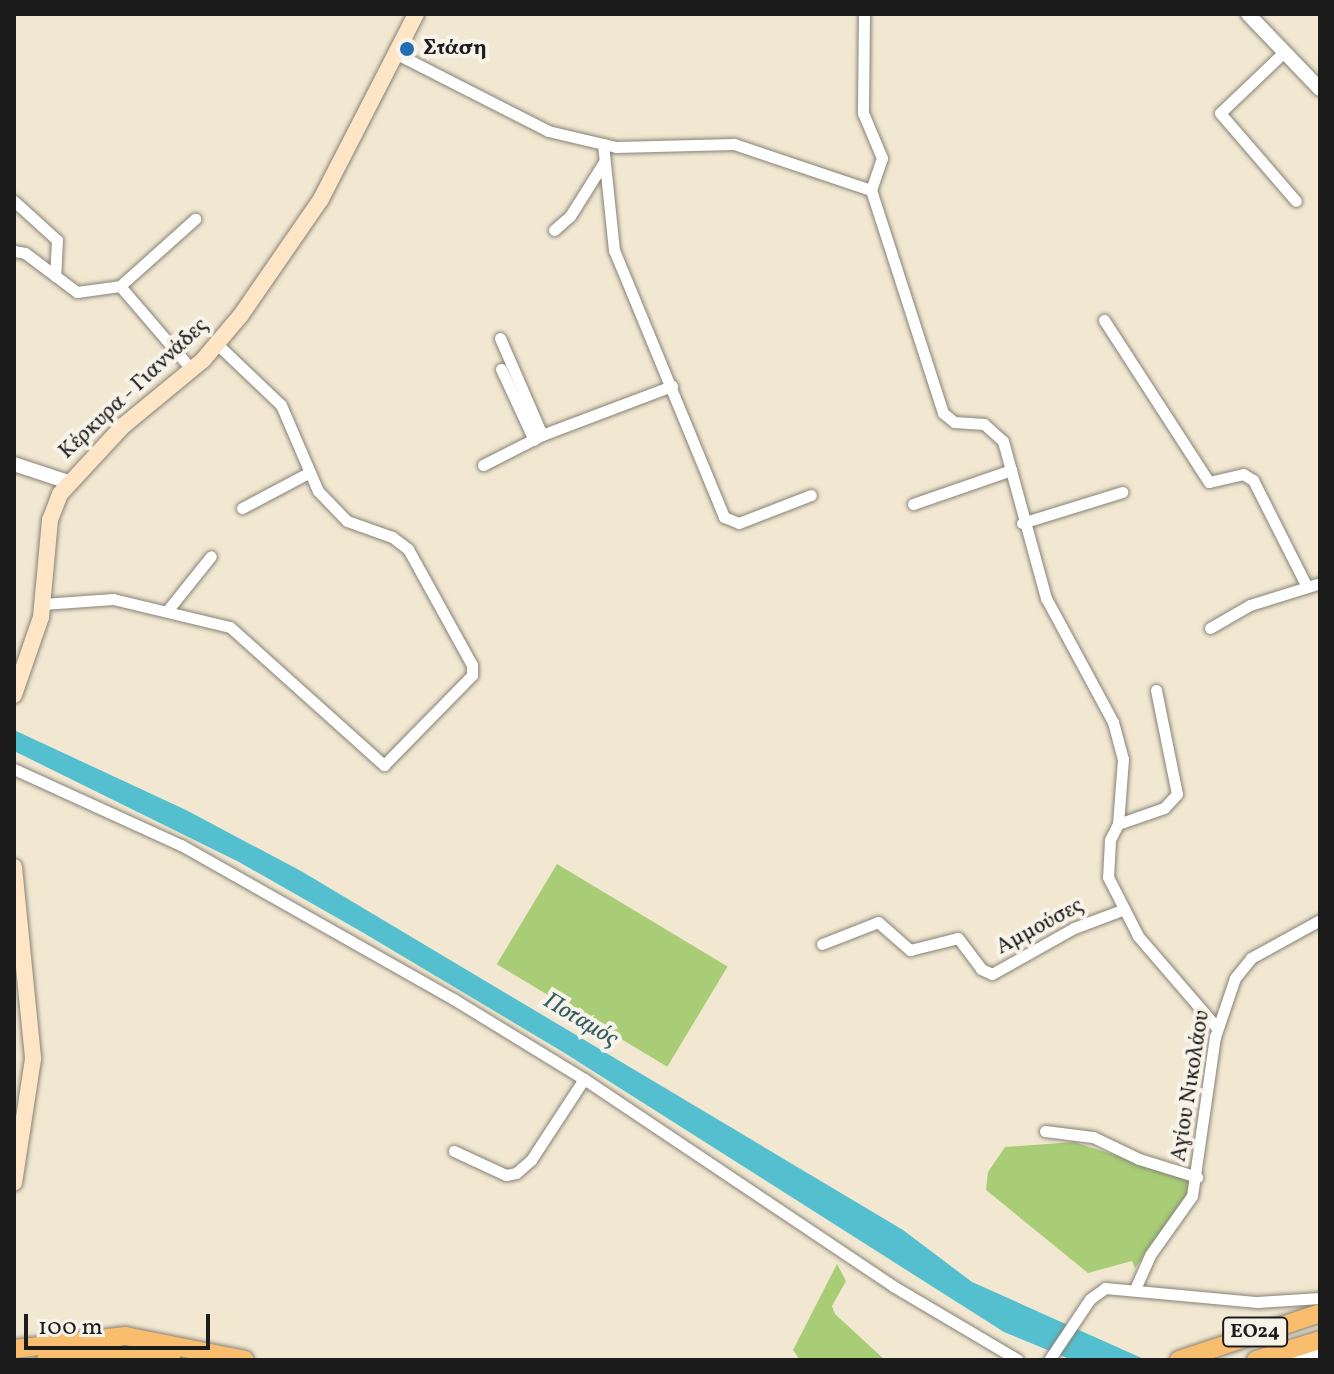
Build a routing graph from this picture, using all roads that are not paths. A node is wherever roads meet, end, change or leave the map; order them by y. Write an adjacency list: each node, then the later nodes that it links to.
1 (416, 14): 5 (main road, Κέρκυρα - Γιαννάδες)
2 (864, 14): 9 (street)
3 (1248, 14): 4 (street)
4 (1284, 52): 6 (street); 11 (street)
5 (397, 54): 7 (street); 19 (main road, Κέρκυρα - Γιαννάδες)
6 (1320, 89)
7 (603, 144): 8 (street); 9 (street)
8 (604, 161): 13 (street); 22 (street)
9 (871, 190): 26 (street)
10 (14, 201): 15 (street)
11 (1296, 201)
12 (195, 219): 16 (street)
13 (554, 230)
14 (14, 251): 15 (street)
15 (55, 276): 16 (street)
16 (120, 286): 21 (street)
17 (1104, 320): 36 (street)
18 (500, 338): 23 (street)
19 (217, 344): 21 (main road, Κέρκυρα - Γιαννάδες); 27 (street)
20 (501, 369): 23 (street)
21 (192, 370): 28 (main road, Κέρκυρα - Γιαννάδες)
22 (672, 386): 23 (street); 30 (street)
23 (538, 438): 25 (street)
24 (14, 464): 28 (street)
25 (483, 465)
26 (1011, 470): 31 (street); 33 (street)
27 (308, 473): 32 (street); 38 (street)
28 (68, 482): 37 (main road, Κέρκυρα - Γιαννάδες)
29 (1122, 492): 33 (street)
30 (811, 495)
31 (913, 504)
32 (242, 508)
33 (1022, 523): 43 (street)
34 (211, 556): 38 (street)
35 (1320, 583): 36 (street)
36 (1307, 587): 39 (street)
37 (43, 604): 38 (street); 41 (main road, Κέρκυρα - Γιαννάδες)
38 (167, 611)
39 (1210, 628)
40 (1156, 690): 43 (street)
41 (14, 695)
42 (14, 769): 50 (street)
43 (1118, 824): 45 (street)
44 (14, 867): 48 (main road)
45 (1122, 910): 47 (street, Αμμούσες); 49 (street)
46 (1320, 920): 49 (street, Αγίου Νικολάου)
47 (822, 944)
48 (21, 972): 54 (main road)
49 (1217, 1028): 53 (street, Αγίου Νικολάου)
50 (584, 1079): 52 (street); 66 (street)
51 (1045, 1131): 53 (street)
52 (454, 1151)
53 (1197, 1177): 55 (street, Αγίου Νικολάου)
54 (14, 1183)
55 (1135, 1289): 56 (street); 62 (street)
56 (1320, 1298)
57 (1320, 1313): 61 (main road, ΕΟ24)
58 (1320, 1340): 67 (main road, ΕΟ24)
59 (14, 1349): 65 (main road)
60 (1320, 1352): 68 (street)
61 (1185, 1358)
62 (1050, 1359)
63 (46, 1360): 64 (main road)
64 (172, 1360)
65 (245, 1360)
66 (1018, 1360)
67 (1256, 1360)
68 (1288, 1360)

